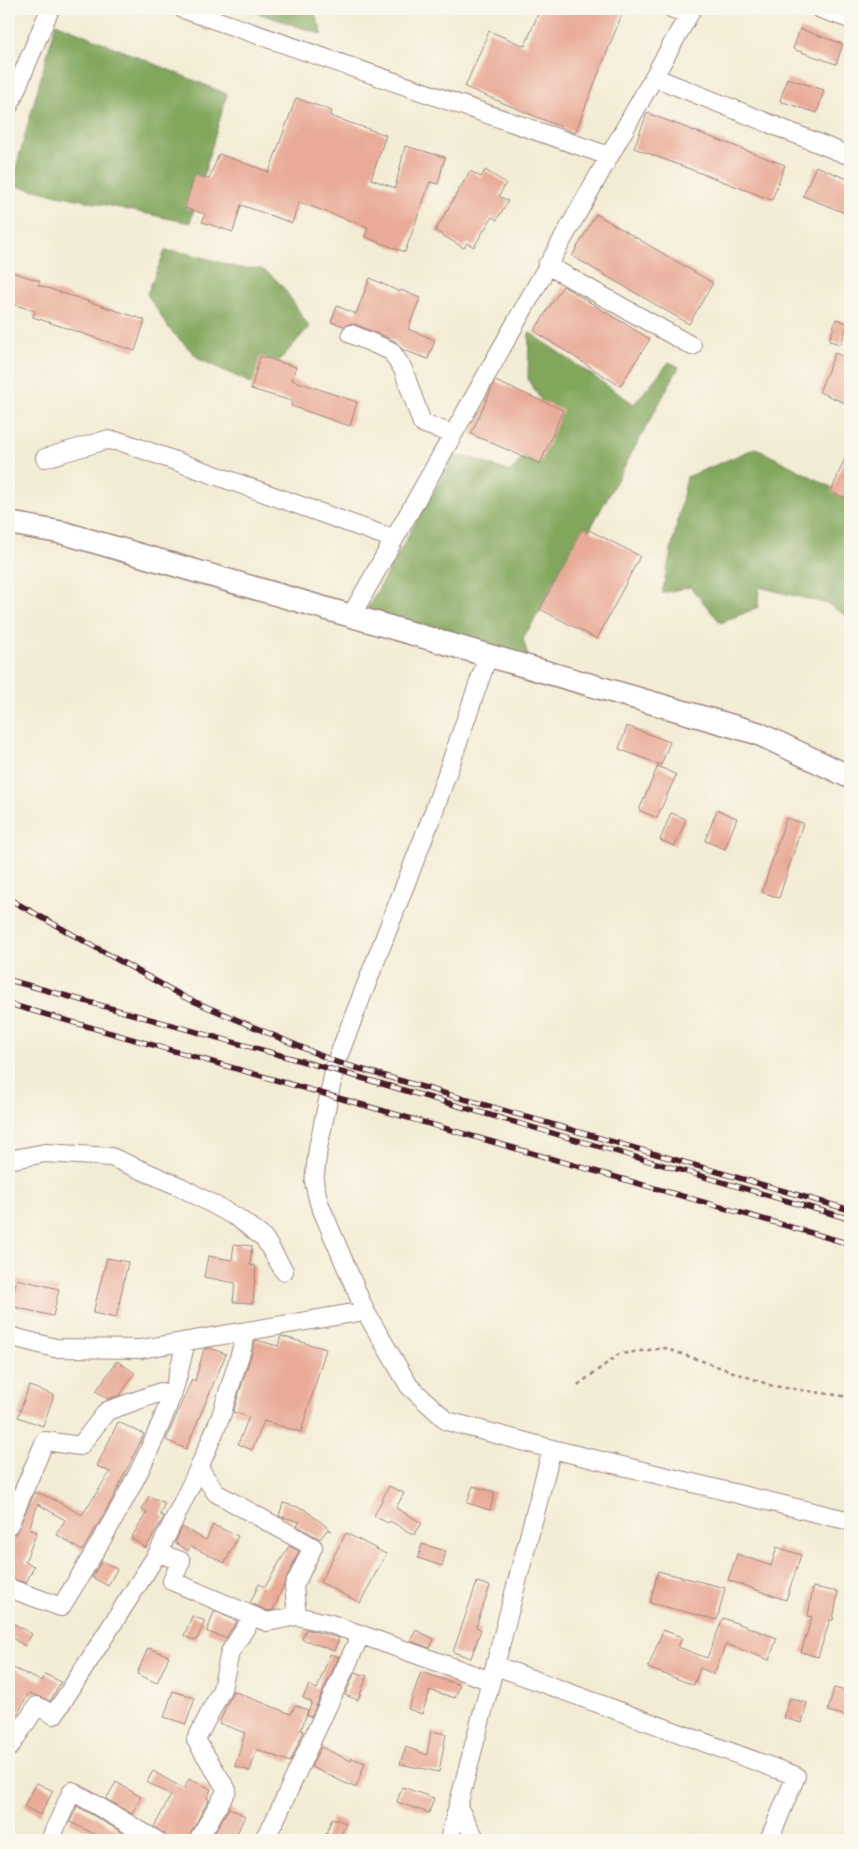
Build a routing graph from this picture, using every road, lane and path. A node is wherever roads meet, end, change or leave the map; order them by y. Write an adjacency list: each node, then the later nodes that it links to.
1 (50, 9): 7 (street)
2 (183, 9): 8 (street)
3 (821, 9): 5 (street)
4 (685, 11): 6 (street)
5 (850, 19)
6 (654, 77): 8 (street); 9 (street)
7 (9, 106)
8 (609, 156): 10 (street)
9 (850, 156)
10 (547, 265): 12 (street); 13 (street)
11 (351, 334): 13 (street)
12 (692, 346)
13 (453, 434): 16 (street)
14 (45, 458): 16 (street)
15 (9, 522): 17 (main road)
16 (394, 539): 17 (street)
17 (351, 616): 18 (main road)
18 (488, 656): 19 (main road); 22 (street)
19 (850, 777)
20 (9, 1160): 21 (street)
21 (284, 1271)
22 (365, 1311): 23 (street); 29 (street)
23 (247, 1332): 25 (street); 30 (street)
24 (9, 1336): 25 (street)
25 (186, 1342): 27 (street)
26 (578, 1386): 28 (path)
27 (172, 1396): 32 (street); 34 (street)
28 (850, 1397)
29 (552, 1449): 31 (street); 38 (street)
30 (200, 1468): 33 (street); 35 (street)
31 (850, 1521)
32 (9, 1525)
33 (158, 1553): 35 (street); 39 (street)
34 (9, 1588)
35 (297, 1616): 37 (street)
36 (250, 1621): 43 (street)
37 (361, 1634): 38 (street); 44 (street)
38 (493, 1674): 40 (street); 47 (street)
39 (9, 1748)
40 (458, 1807): 45 (street); 46 (street)
41 (50, 1840): 42 (street)
42 (156, 1840)
43 (198, 1840)
44 (263, 1840)
45 (449, 1840)
46 (476, 1840)
47 (769, 1840)

